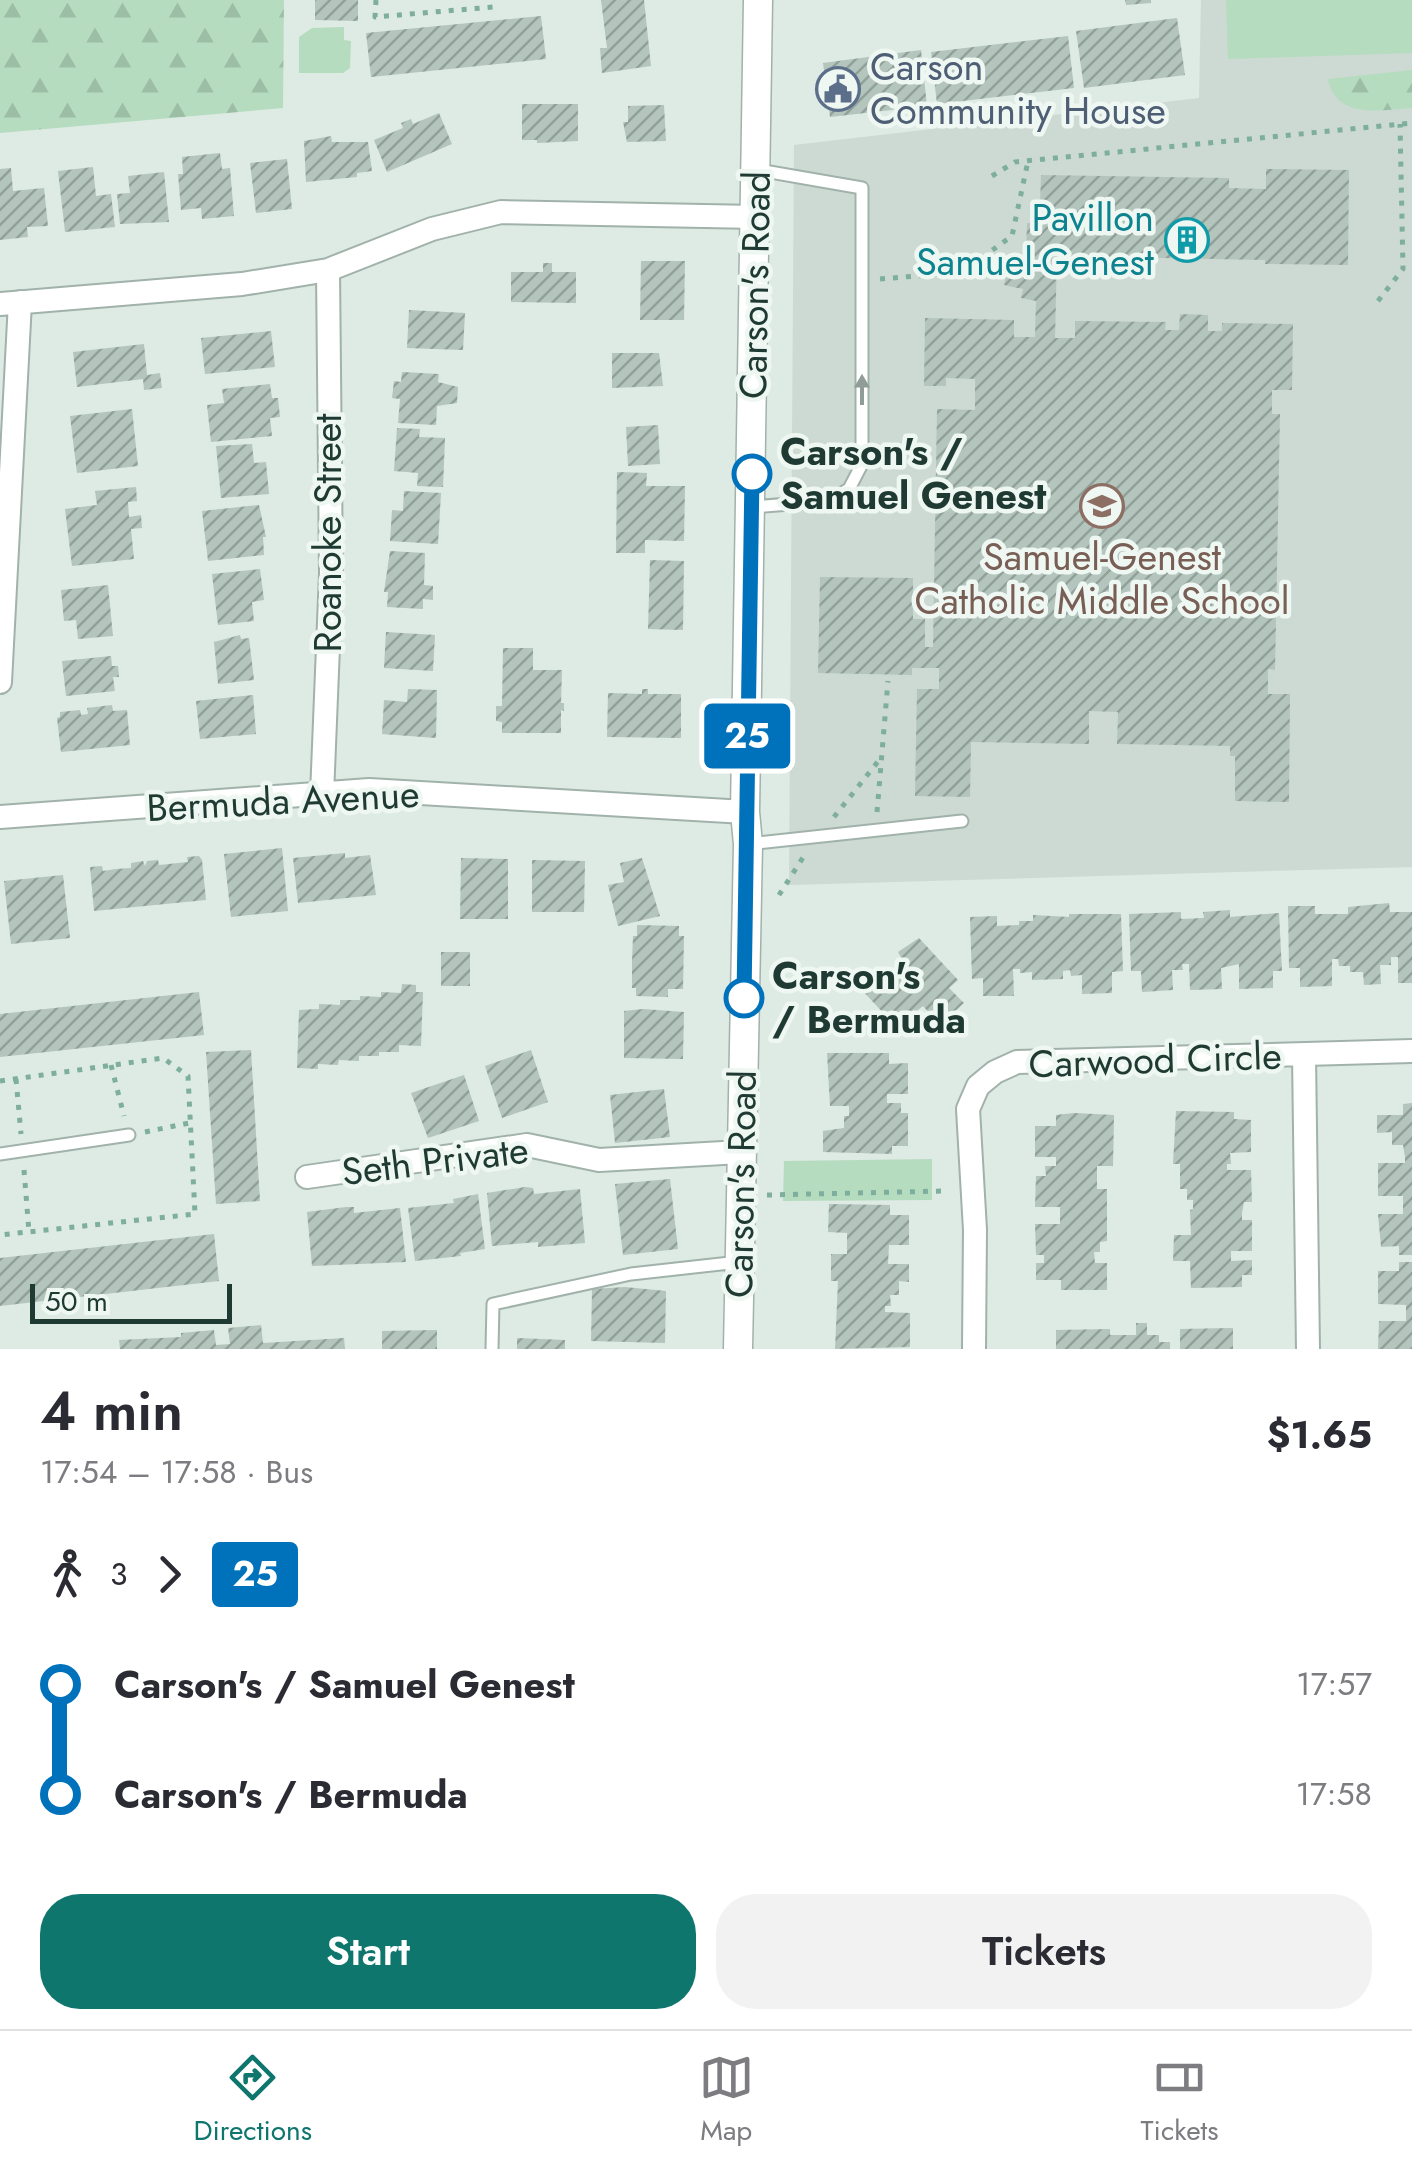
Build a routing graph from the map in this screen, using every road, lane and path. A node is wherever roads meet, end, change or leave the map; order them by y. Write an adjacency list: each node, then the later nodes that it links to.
1 (376, 0): 2 (path)
2 (492, 0)
3 (758, 0): 7 (street, Carson's Road)
4 (1412, 122): 5 (path)
5 (1400, 124): 6 (path); 14 (path)
6 (1028, 160): 8 (path); 11 (path)
7 (756, 170): 9 (street, Carson's Road); 13 (lane)
8 (992, 176)
9 (756, 218): 10 (street); 18 (street, Carson's Road)
10 (328, 270): 15 (street); 22 (street, Roanoke Street)
11 (977, 271): 12 (path); 13 (path)
12 (1006, 278)
13 (862, 281): 16 (lane, one-way to 13)
14 (1378, 301)
15 (10, 303): 20 (street)
16 (862, 450): 17 (path); 18 (lane)
17 (931, 451)
18 (751, 507): 23 (street, Carson's Road)
19 (888, 681): 21 (path)
20 (0, 682)
21 (882, 757): 24 (path); 25 (path)
22 (322, 796): 23 (street, Bermuda Avenue); 26 (street, Bermuda Avenue)
23 (745, 812): 29 (street, Carson's Road)
24 (862, 814)
25 (848, 816)
26 (0, 817)
27 (962, 821): 28 (lane)
28 (814, 838): 29 (lane); 30 (path)
29 (748, 844): 36 (street, Carson's Road)
30 (778, 895)
31 (1412, 1051): 32 (street, Carwood Circle)
32 (1304, 1055): 44 (street, Carwood Circle); 45 (street, Carwood Circle)
33 (111, 1066): 35 (path)
34 (190, 1123): 35 (path)
35 (130, 1135): 37 (lane)
36 (741, 1152): 38 (street, Seth Private); 41 (street, Carson's Road)
37 (0, 1154)
38 (307, 1177)
39 (944, 1191): 40 (path)
40 (774, 1196)
41 (739, 1262): 42 (lane); 43 (street, Carson's Road)
42 (492, 1349)
43 (738, 1349)
44 (974, 1349)
45 (1308, 1349)

